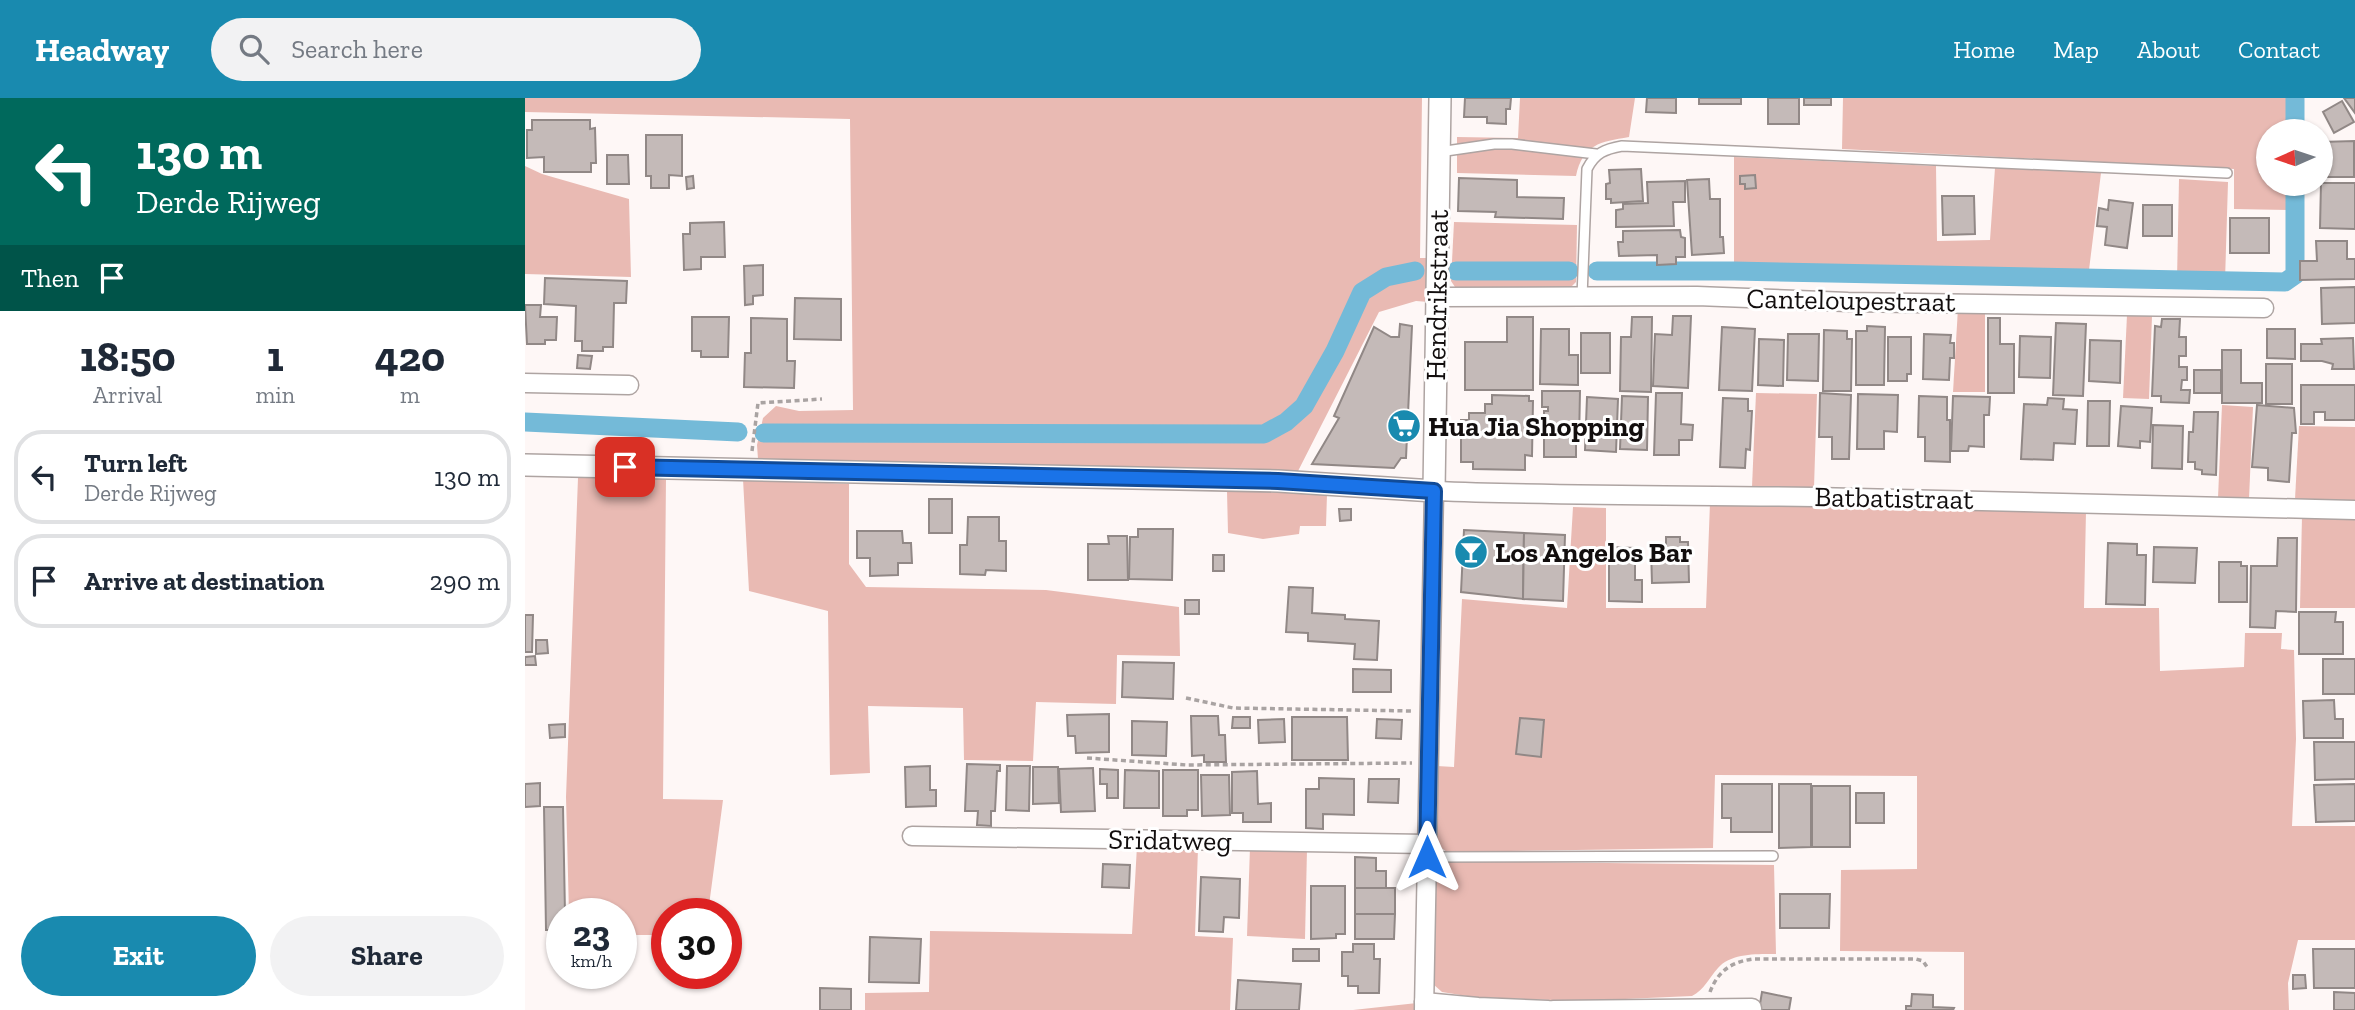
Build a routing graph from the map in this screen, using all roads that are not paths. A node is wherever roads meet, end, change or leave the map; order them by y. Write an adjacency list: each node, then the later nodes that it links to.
1 (1440, 98): 2 (street, Hendrikstraat)
2 (1439, 152): 3 (lane); 5 (street, Hendrikstraat)
3 (1596, 154): 4 (lane); 6 (lane)
4 (2227, 173)
5 (1438, 297): 6 (street, Canteloupestraat); 11 (street, Hendrikstraat)
6 (1582, 297): 7 (street, Canteloupestraat)
7 (2264, 308)
8 (525, 383): 9 (street)
9 (629, 385)
10 (525, 464): 11 (street)
11 (1434, 491): 12 (street, Batbatistraat); 14 (street)
12 (2355, 510)
13 (912, 836): 14 (street, Sridatweg)
14 (1427, 851): 15 (lane); 16 (street)
15 (1773, 856)
16 (1424, 1006): 18 (street)
17 (1752, 1007): 18 (street)
18 (1551, 1010)

